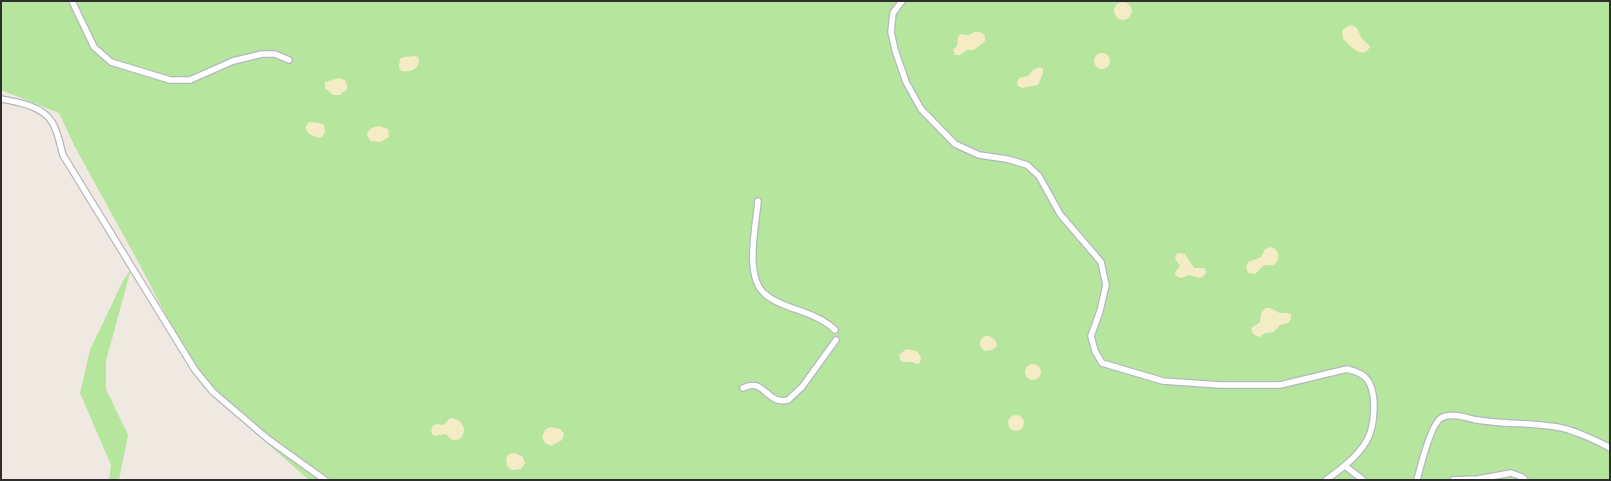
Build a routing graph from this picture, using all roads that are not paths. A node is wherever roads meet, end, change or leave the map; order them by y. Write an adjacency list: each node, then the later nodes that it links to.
1 (72, 1): 3 (lane)
2 (902, 1): 10 (lane)
3 (289, 60)
4 (1, 99): 11 (lane)
5 (758, 201): 6 (lane)
6 (835, 330)
7 (836, 340): 8 (lane)
8 (743, 388)
9 (1610, 448): 14 (lane)
10 (1345, 466): 12 (lane); 13 (lane)
11 (325, 480)
12 (1326, 480)
13 (1363, 480)
14 (1417, 480)
15 (1453, 480): 16 (lane)
16 (1525, 480)

